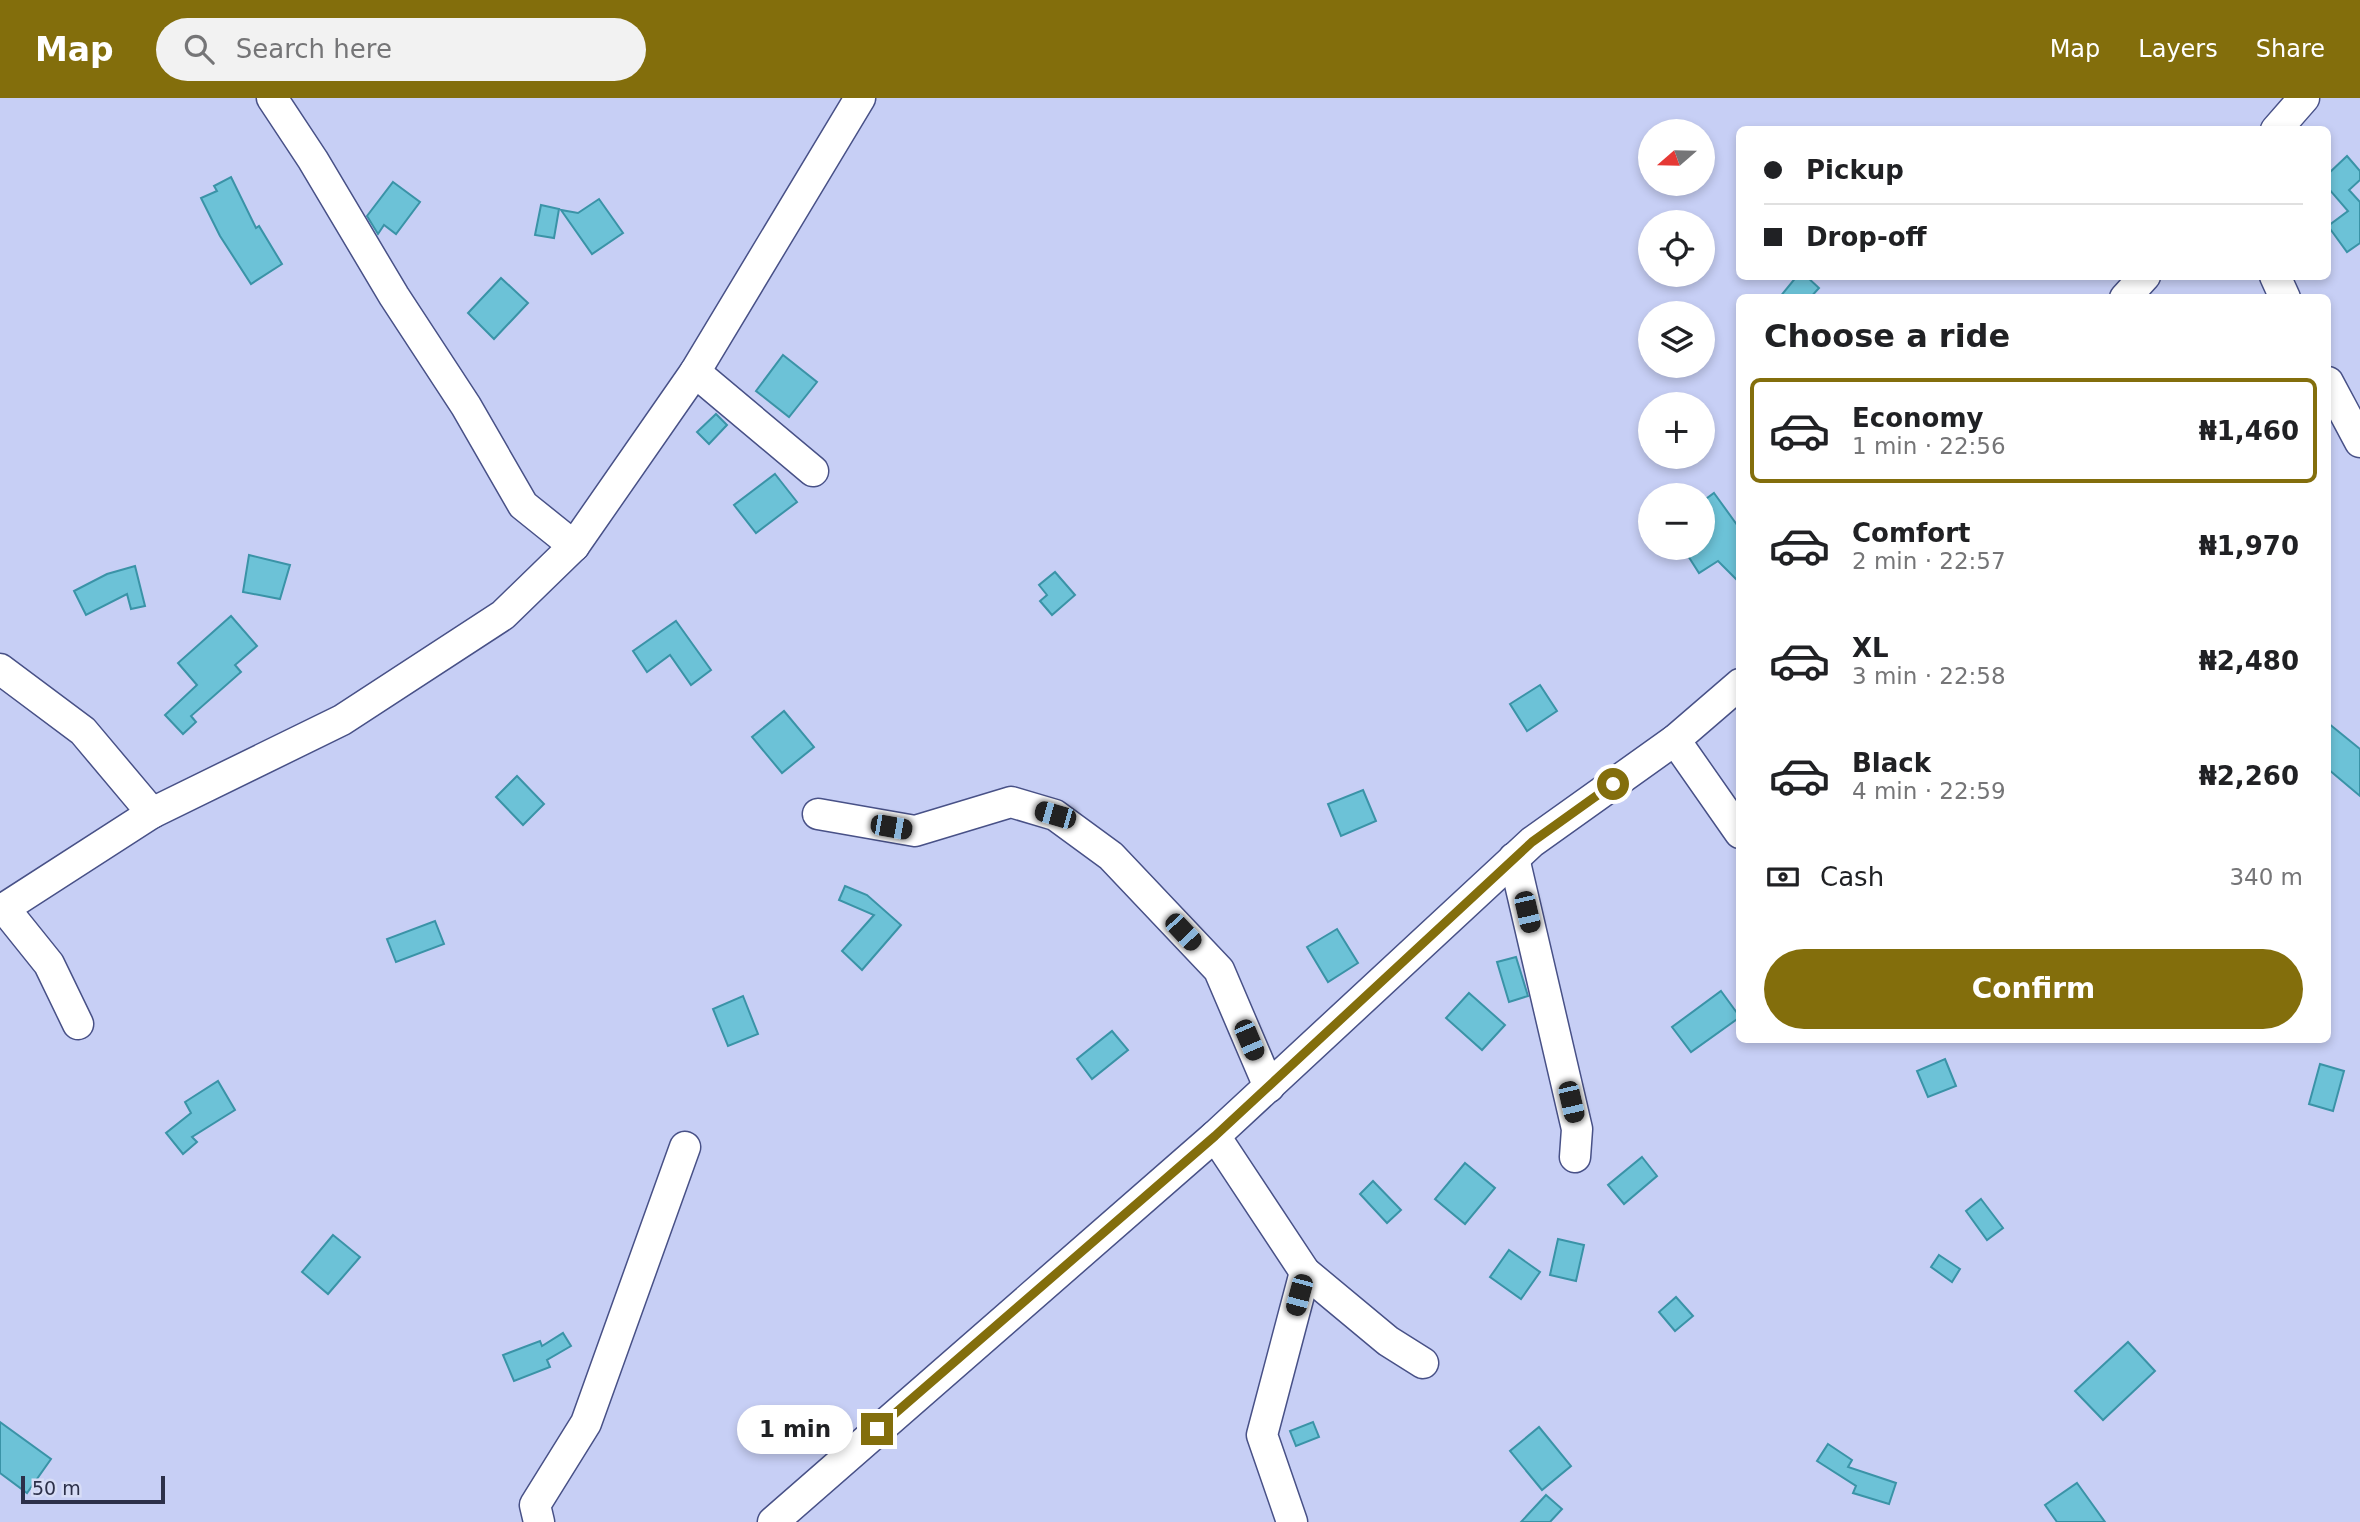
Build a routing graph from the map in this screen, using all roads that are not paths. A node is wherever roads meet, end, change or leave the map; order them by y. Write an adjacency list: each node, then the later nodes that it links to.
1 (272, 98): 11 (street)
2 (859, 98): 7 (street)
3 (2304, 98): 4 (street)
4 (2280, 126)
5 (2141, 280): 6 (street)
6 (2129, 294)
7 (695, 372): 10 (street); 11 (street)
8 (2331, 388): 9 (street)
9 (2360, 442)
10 (813, 471)
11 (575, 546): 15 (street)
12 (0, 668): 15 (street)
13 (1736, 687): 14 (street)
14 (1675, 740): 17 (street); 18 (street)
15 (152, 813): 19 (street)
16 (818, 814): 21 (street)
17 (1736, 827)
18 (1514, 858): 21 (street); 24 (street)
19 (2, 909): 20 (street)
20 (78, 1024)
21 (1269, 1087): 22 (street)
22 (1215, 1136): 25 (street); 28 (street)
23 (685, 1147): 27 (street)
24 (1575, 1157)
25 (1305, 1272): 26 (street); 29 (street)
26 (1423, 1363)
27 (539, 1522)
28 (773, 1522)
29 (1292, 1522)

